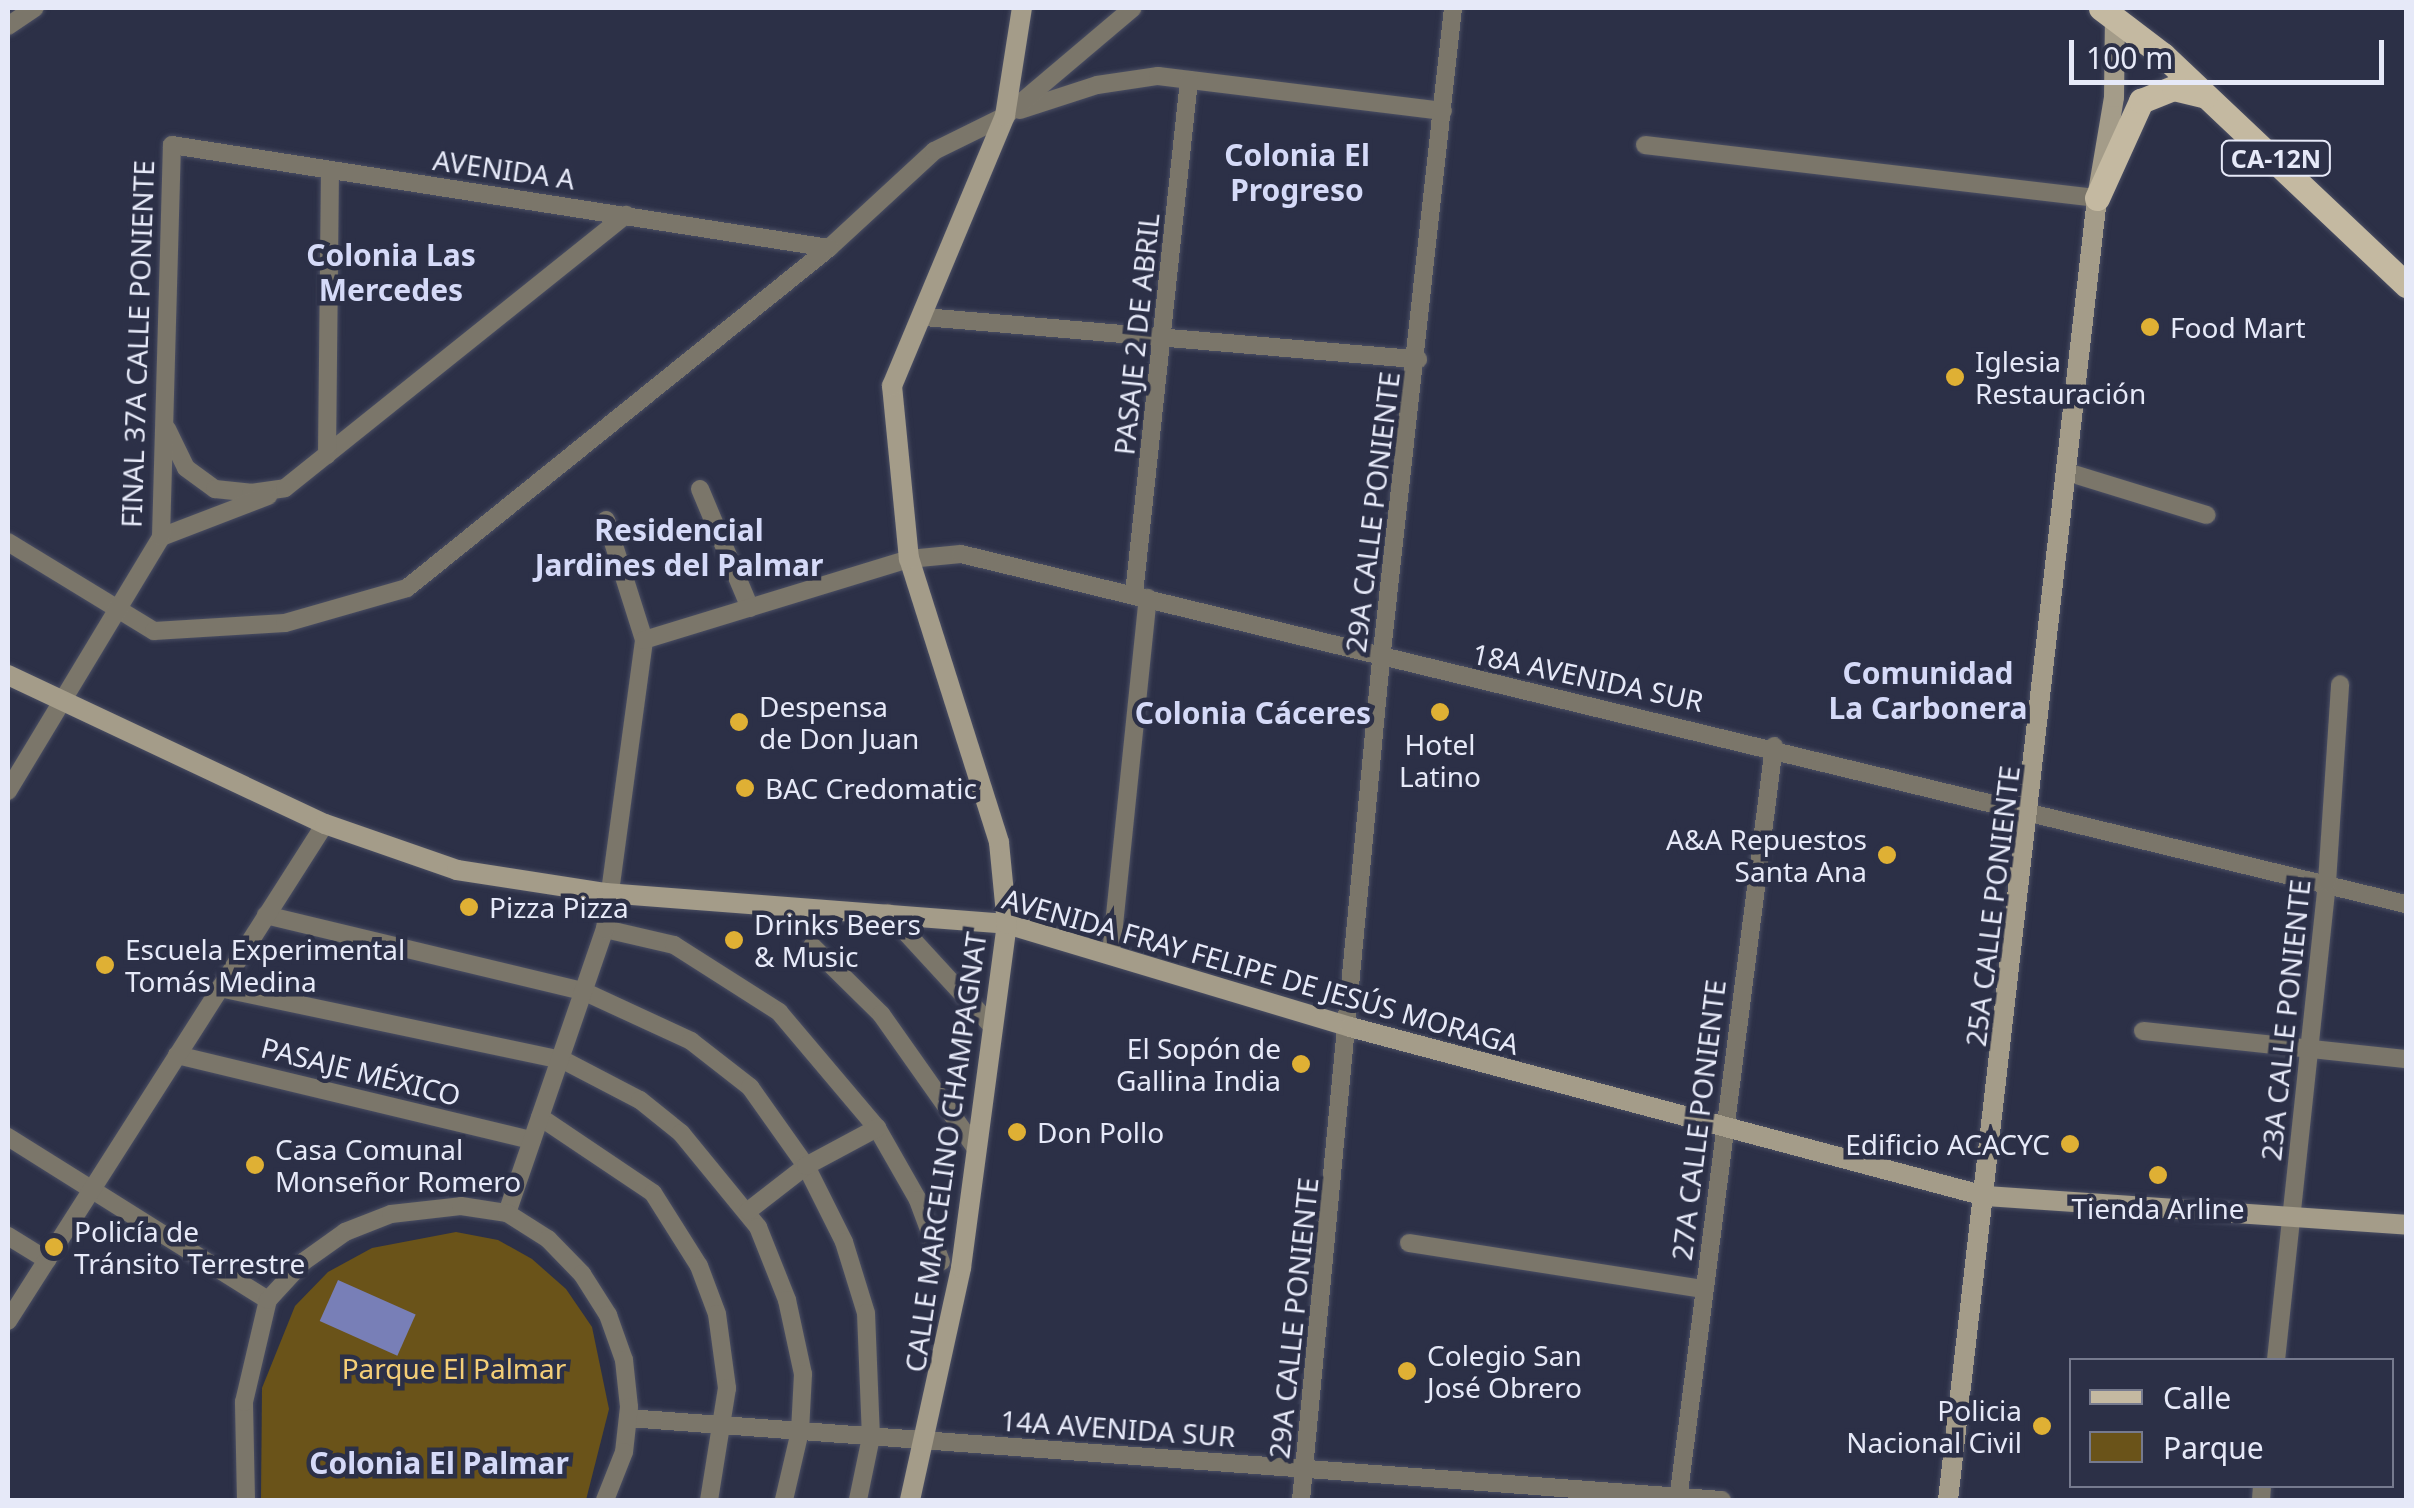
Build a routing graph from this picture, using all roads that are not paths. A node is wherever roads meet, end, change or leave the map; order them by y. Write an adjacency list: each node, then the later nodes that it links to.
1 (35, 8): 6 (street)
2 (1022, 8): 10 (street, CALLE MARCELINO CHAMPAGNAT)
3 (1133, 8): 10 (street)
4 (1453, 8): 9 (street, 29A CALLE PONIENTE)
5 (2108, 13): 8 (main road); 14 (street, 25A CALLE PONIENTE)
6 (8, 26)
7 (1189, 80): 9 (street); 10 (street); 19 (street, PASAJE 2 DE ABRIL)
8 (2210, 98): 14 (main road); 17 (main road, CA-12N)
9 (1443, 110): 20 (street, 29A CALLE PONIENTE)
10 (1005, 116): 16 (street); 18 (street, CALLE MARCELINO CHAMPAGNAT)
11 (172, 144): 13 (street, AVENIDA A); 21 (street, FINAL 37A CALLE PONIENTE)
12 (1645, 145): 14 (street)
13 (330, 171): 15 (street, AVENIDA A); 22 (street)
14 (2097, 198): 23 (street, 25A CALLE PONIENTE)
15 (626, 214): 16 (street, AVENIDA A); 22 (street)
16 (829, 248): 33 (street)
17 (2406, 285)
18 (924, 317): 19 (street); 30 (street, CALLE MARCELINO CHAMPAGNAT)
19 (1165, 338): 20 (street); 31 (street, PASAJE 2 DE ABRIL)
20 (1418, 359): 35 (street, 29A CALLE PONIENTE)
21 (163, 404): 24 (street); 28 (street, FINAL 37A CALLE PONIENTE)
22 (327, 455): 24 (street)
23 (2068, 472): 26 (street); 41 (street, 25A CALLE PONIENTE)
24 (285, 488): 28 (street)
25 (700, 489): 32 (street)
26 (2207, 515)
27 (606, 520): 34 (street)
28 (161, 537): 33 (street, FINAL 37A CALLE PONIENTE)
29 (8, 542): 33 (street)
30 (909, 559): 31 (street, 18A AVENIDA SUR); 32 (street, 18A AVENIDA SUR); 48 (street, CALLE MARCELINO CHAMPAGNAT)
31 (1141, 596): 35 (street, 18A AVENIDA SUR); 51 (street, PASAJE 2 DE ABRIL)
32 (750, 608): 34 (street, 18A AVENIDA SUR)
33 (116, 612): 38 (street, FINAL 37A CALLE PONIENTE)
34 (644, 640): 44 (street)
35 (1381, 660): 39 (street, 18A AVENIDA SUR); 55 (street, 29A CALLE PONIENTE)
36 (8, 675): 38 (street, AVENIDA FRAY FELIPE DE JESÚS MORAGA)
37 (2340, 684): 43 (street, 23A CALLE PONIENTE)
38 (67, 701): 40 (street, FINAL 37A CALLE PONIENTE); 42 (street, AVENIDA FRAY FELIPE DE JESÚS MORAGA)
39 (1774, 746): 41 (street, 18A AVENIDA SUR); 62 (street, 27A CALLE PONIENTE)
40 (8, 792)
41 (2031, 810): 43 (street, 18A AVENIDA SUR); 69 (street, 25A CALLE PONIENTE)
42 (324, 824): 44 (street, AVENIDA FRAY FELIPE DE JESÚS MORAGA); 47 (street)
43 (2327, 882): 45 (street, 18A AVENIDA SUR); 57 (street, 23A CALLE PONIENTE)
44 (606, 893): 46 (street, AVENIDA FRAY FELIPE DE JESÚS MORAGA); 49 (street)
45 (2406, 904)
46 (888, 914): 48 (street, AVENIDA FRAY FELIPE DE JESÚS MORAGA); 54 (street)
47 (266, 915): 52 (street); 53 (street)
48 (1007, 924): 51 (street, AVENIDA FRAY FELIPE DE JESÚS MORAGA); 54 (street, CALLE MARCELINO CHAMPAGNAT)
49 (605, 928): 53 (street); 63 (street)
50 (812, 946): 66 (street)
51 (1111, 954): 55 (street, AVENIDA FRAY FELIPE DE JESÚS MORAGA)
52 (220, 988): 58 (street); 60 (street)
53 (584, 991): 60 (street); 67 (street)
54 (993, 1027): 66 (street, CALLE MARCELINO CHAMPAGNAT)
55 (1350, 1027): 62 (street, AVENIDA FRAY FELIPE DE JESÚS MORAGA); 87 (street, 29A CALLE PONIENTE)
56 (2143, 1031): 57 (street)
57 (2309, 1048): 59 (street); 72 (street, 23A CALLE PONIENTE)
58 (177, 1054): 65 (street, PASAJE MÉXICO); 68 (street)
59 (2406, 1059)
60 (563, 1060): 61 (street); 70 (street)
61 (540, 1117): 65 (street); 83 (street)
62 (1725, 1126): 69 (street, AVENIDA FRAY FELIPE DE JESÚS MORAGA); 78 (street, 27A CALLE PONIENTE)
63 (877, 1128): 67 (street); 77 (street)
64 (8, 1137): 68 (street)
65 (532, 1140): 71 (street)
66 (976, 1150): 86 (street, CALLE MARCELINO CHAMPAGNAT)
67 (806, 1166): 70 (street); 85 (street)
68 (91, 1190): 76 (street); 79 (street)
69 (1985, 1196): 72 (street, AVENIDA FRAY FELIPE DE JESÚS MORAGA); 97 (street, 25A CALLE PONIENTE)
70 (748, 1211): 84 (street)
71 (507, 1213): 79 (street); 82 (street)
72 (2292, 1218): 73 (street, AVENIDA FRAY FELIPE DE JESÚS MORAGA); 81 (street, 23A CALLE PONIENTE)
73 (2406, 1224)
74 (8, 1236): 76 (street)
75 (1409, 1242): 78 (street)
76 (47, 1260): 80 (street)
77 (941, 1262)
78 (1704, 1289): 88 (street, 27A CALLE PONIENTE)
79 (268, 1300): 89 (street)
80 (8, 1321)
81 (2276, 1358)
82 (628, 1418): 83 (street, 14A AVENIDA SUR); 90 (street)
83 (726, 1425): 84 (street, 14A AVENIDA SUR); 91 (street)
84 (800, 1431): 85 (street, 14A AVENIDA SUR); 92 (street)
85 (871, 1436): 86 (street, 14A AVENIDA SUR); 93 (street)
86 (928, 1441): 87 (street, 14A AVENIDA SUR); 94 (street, CALLE MARCELINO CHAMPAGNAT)
87 (1304, 1470): 88 (street, 14A AVENIDA SUR); 95 (street, 29A CALLE PONIENTE)
88 (1678, 1499): 96 (street, 14A AVENIDA SUR)
89 (246, 1500)
90 (605, 1500)
91 (709, 1500)
92 (784, 1500)
93 (858, 1500)
94 (910, 1500)
95 (1301, 1500)
96 (1722, 1500)
97 (1948, 1500)

